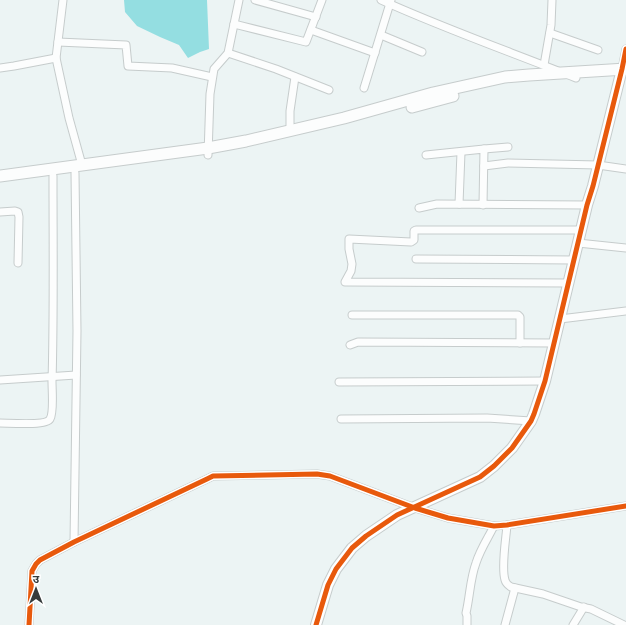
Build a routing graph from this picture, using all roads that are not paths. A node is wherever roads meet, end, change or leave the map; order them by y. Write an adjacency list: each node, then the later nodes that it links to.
1 (63, 0): 13 (street)
2 (238, 0): 9 (street)
3 (255, 0): 8 (street)
4 (322, 0): 8 (street)
5 (381, 0): 7 (street)
6 (552, 0): 11 (street)
7 (391, 2): 12 (street); 20 (street)
8 (316, 17): 10 (street)
9 (234, 24): 10 (street); 17 (street)
10 (311, 30): 18 (street)
11 (550, 32): 15 (street); 20 (street)
12 (381, 35): 16 (street); 18 (street)
13 (58, 42): 19 (street); 24 (street)
14 (626, 49): 23 (street)
15 (598, 50)
16 (422, 52)
17 (228, 53): 24 (street); 25 (street)
18 (375, 53): 27 (street)
19 (56, 58): 21 (street); 37 (street)
20 (544, 66): 22 (street)
21 (0, 68)
22 (562, 73): 23 (main road); 26 (street); 29 (main road)
23 (623, 76): 26 (main road); 35 (street)
24 (212, 77): 32 (street)
25 (295, 77): 28 (street); 29 (street)
26 (576, 78): 32 (main road)
27 (364, 88)
28 (329, 90)
29 (290, 131): 32 (main road)
30 (508, 147): 31 (street)
31 (484, 149): 33 (street); 36 (street)
32 (208, 152): 37 (main road)
33 (461, 152): 34 (street); 42 (street)
34 (426, 155)
35 (598, 165): 36 (street); 38 (street); 44 (street)
36 (484, 166): 43 (street)
37 (78, 169): 39 (main road); 40 (main road); 60 (street)
38 (626, 169)
39 (0, 176)
40 (52, 176): 41 (main road); 61 (street)
41 (0, 182)
42 (459, 204): 43 (street); 45 (street)
43 (483, 205): 44 (street)
44 (587, 205): 47 (street)
45 (420, 208)
46 (0, 212): 52 (street)
47 (581, 230): 48 (street); 53 (street)
48 (578, 243): 49 (street); 51 (street)
49 (626, 248)
50 (416, 259): 51 (street)
51 (574, 260): 53 (street)
52 (18, 263)
53 (568, 283): 56 (street)
54 (626, 311): 56 (street)
55 (352, 316): 57 (street)
56 (560, 319): 58 (street)
57 (520, 343): 58 (street); 59 (street)
58 (554, 343): 63 (street)
59 (350, 345)
60 (76, 375): 61 (street); 72 (street)
61 (52, 377): 62 (street); 67 (street)
62 (0, 380)
63 (545, 381): 64 (street); 66 (street)
64 (339, 382)
65 (341, 419): 66 (street)
66 (531, 421): 69 (street)
67 (0, 423)
68 (626, 506): 70 (street)
69 (415, 508): 71 (street); 72 (street); 76 (street)
70 (507, 525): 71 (street); 73 (street)
71 (494, 526): 77 (street)
72 (74, 542): 75 (street)
73 (515, 588): 74 (street); 78 (street)
74 (584, 608): 79 (street); 80 (street)
75 (28, 625)
76 (316, 625)
77 (467, 625)
78 (505, 625)
79 (573, 625)
80 (624, 625)

